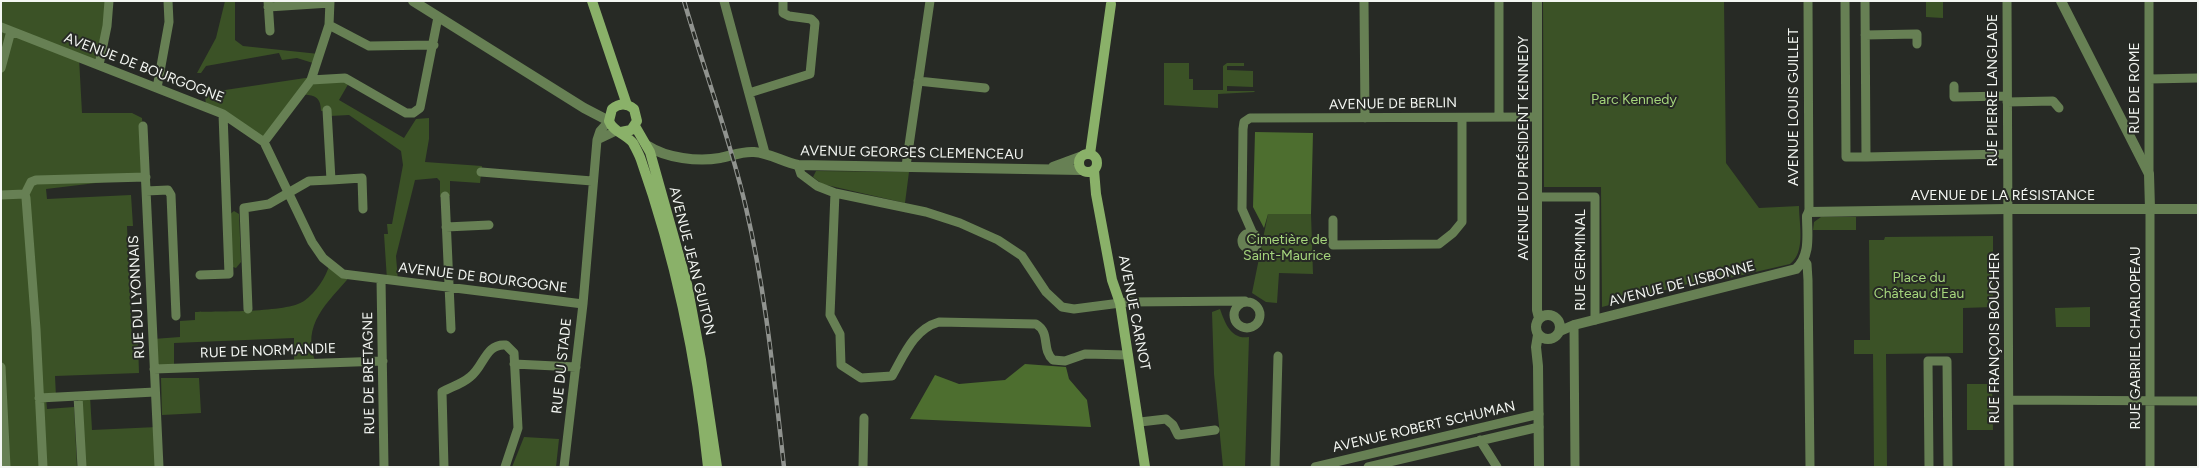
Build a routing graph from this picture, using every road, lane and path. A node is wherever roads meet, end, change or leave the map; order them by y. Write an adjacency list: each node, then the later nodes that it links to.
1 (108, 1): 28 (street)
2 (168, 1): 36 (street)
3 (413, 1): 20 (street)
4 (592, 1): 34 (main road)
5 (724, 1): 38 (street)
6 (783, 1): 38 (street)
7 (930, 1): 33 (street)
8 (1364, 1): 48 (street)
9 (1499, 1): 46 (street)
10 (1537, 1): 47 (street, AVENUE DU PRÉSIDENT KENNEDY)
11 (1808, 1): 86 (street, AVENUE LOUIS GUILLET)
12 (1845, 1): 63 (street)
13 (1865, 1): 25 (street)
14 (2007, 1): 39 (street, RUE PIERRE LANGLADE)
15 (2061, 1): 58 (street)
16 (2149, 1): 31 (street, RUE DE ROME)
17 (330, 2): 19 (street); 21 (street)
18 (1110, 2): 62 (main road)
19 (268, 4): 24 (street)
20 (438, 17): 27 (street); 44 (street)
21 (329, 25): 27 (street); 32 (street)
22 (1, 27): 23 (street, AVENUE DE BOURGOGNE)
23 (11, 31): 28 (street, AVENUE DE BOURGOGNE); 29 (street)
24 (270, 31)
25 (1866, 35): 26 (street); 63 (street)
26 (1917, 44)
27 (434, 45): 32 (street)
28 (99, 65): 36 (street, AVENUE DE BOURGOGNE)
29 (1, 68)
30 (2198, 78): 31 (street)
31 (2149, 79): 54 (street, RUE DE ROME)
32 (311, 80): 56 (street)
33 (918, 81): 37 (street); 65 (street)
34 (619, 83): 40 (main road); 41 (main road)
35 (1954, 86): 39 (street)
36 (157, 88): 45 (street, AVENUE DE BOURGOGNE)
37 (984, 88)
38 (749, 93): 59 (street)
39 (2007, 99): 42 (street); 60 (street, RUE PIERRE LANGLADE)
40 (627, 105): 41 (main road); 52 (main road)
41 (614, 108): 44 (street); 50 (main road)
42 (2059, 108)
43 (327, 110): 71 (street)
44 (596, 113): 50 (street)
45 (224, 114): 56 (street, AVENUE DE BOURGOGNE); 84 (street)
46 (1499, 117): 47 (street, AVENUE DE BERLIN); 49 (street, AVENUE DE BERLIN)
47 (1537, 117): 79 (street, AVENUE DU PRÉSIDENT KENNEDY)
48 (1365, 118): 49 (street, AVENUE DE BERLIN); 90 (street, AVENUE DE BERLIN)
49 (1462, 118): 87 (street)
50 (609, 121): 53 (main road); 55 (street)
51 (143, 126): 70 (street, RUE DU LYONNAIS)
52 (635, 126): 53 (main road); 61 (main road, AVENUE JEAN GUITON)
53 (618, 132): 55 (street); 57 (main road, AVENUE JEAN GUITON)
54 (2149, 138): 58 (street); 69 (street, RUE DE ROME)
55 (597, 140): 72 (street, RUE DU STADE)
56 (264, 142): 74 (street, AVENUE DE BOURGOGNE)
57 (634, 147): 61 (street); 137 (main road, AVENUE JEAN GUITON)
58 (2136, 148): 69 (street)
59 (765, 153): 61 (street, AVENUE GEORGES CLEMENCEAU); 64 (street, AVENUE GEORGES CLEMENCEAU)
60 (2007, 154): 63 (street); 81 (street, RUE PIERRE LANGLADE)
61 (656, 155): 138 (main road, AVENUE JEAN GUITON)
62 (1085, 155): 66 (street, AVENUE GEORGES CLEMENCEAU); 67 (main road); 67 (main road)
63 (1866, 157)
64 (798, 165): 65 (street, AVENUE GEORGES CLEMENCEAU); 75 (street)
65 (906, 166): 66 (street, AVENUE GEORGES CLEMENCEAU)
66 (1047, 169): 67 (street, AVENUE GEORGES CLEMENCEAU)
67 (1087, 171): 100 (main road, AVENUE CARNOT)
68 (481, 172): 72 (street)
69 (2149, 174): 82 (street)
70 (146, 177): 73 (street, RUE DU LYONNAIS); 76 (street)
71 (331, 180): 74 (street); 85 (street)
72 (592, 181): 101 (street, RUE DU STADE)
73 (146, 191): 103 (street); 116 (street, RUE DU LYONNAIS)
74 (289, 192): 80 (street); 96 (street, AVENUE DE BOURGOGNE)
75 (835, 193): 100 (street); 110 (street)
76 (25, 194): 77 (street); 119 (street)
77 (1, 195)
78 (444, 196): 89 (street)
79 (1538, 197): 104 (street, AVENUE DU PRÉSIDENT KENNEDY); 105 (street, RUE GERMINAL)
80 (244, 208): 84 (street); 93 (street)
81 (2007, 209): 82 (street, AVENUE DE LA RÉSISTANCE); 86 (street, AVENUE DE LA RÉSISTANCE); 120 (street, RUE FRANÇOIS BOUCHER)
82 (2150, 209): 83 (street, AVENUE DE LA RÉSISTANCE); 121 (street, RUE GABRIEL CHARLOPEAU)
83 (2198, 209)
84 (227, 210): 94 (street)
85 (363, 210)
86 (1809, 212): 91 (street)
87 (1333, 220)
88 (489, 225): 89 (street)
89 (446, 227): 98 (street)
90 (1253, 234)
91 (1804, 260): 92 (street); 97 (street)
92 (1796, 269): 97 (street); 105 (street, AVENUE DE LISBONNE)
93 (246, 273): 94 (street); 102 (street)
94 (229, 274): 95 (street)
95 (200, 275)
96 (381, 279): 98 (street, AVENUE DE BOURGOGNE); 112 (street, RUE DE BRETAGNE)
97 (1808, 280): 147 (street)
98 (449, 287): 101 (street, AVENUE DE BOURGOGNE); 108 (street)
99 (1245, 301): 100 (street)
100 (1120, 303): 110 (main road, AVENUE CARNOT)
101 (583, 304): 115 (street, RUE DU STADE)
102 (248, 310)
103 (176, 316)
104 (1544, 316): 107 (street); 109 (street)
105 (1595, 320): 106 (street, AVENUE DE LISBONNE)
106 (1574, 325): 107 (street, AVENUE DE LISBONNE); 146 (street)
107 (1559, 327): 109 (street)
108 (451, 329)
109 (1543, 337): 123 (street)
110 (1128, 355): 125 (main road, AVENUE CARNOT)
111 (1278, 356): 141 (street)
112 (383, 361): 116 (street, RUE DE NORMANDIE); 133 (street, RUE DE BRETAGNE)
113 (514, 364): 115 (street); 134 (street); 135 (street)
114 (1, 367): 129 (street)
115 (576, 367): 136 (street, RUE DU STADE)
116 (154, 369): 117 (street, RUE DU LYONNAIS)
117 (155, 392): 118 (street); 132 (street, RUE DU LYONNAIS)
118 (78, 396): 119 (street); 131 (street)
119 (39, 398): 130 (street)
120 (2009, 400): 121 (street); 150 (street, RUE FRANÇOIS BOUCHER)
121 (2150, 400): 122 (street); 151 (street, RUE GABRIEL CHARLOPEAU)
122 (2198, 401)
123 (1538, 414): 126 (street); 142 (street, AVENUE ROBERT SCHUMAN)
124 (864, 418): 139 (street)
125 (1140, 422): 127 (street); 140 (main road, AVENUE CARNOT)
126 (1539, 427): 128 (street, AVENUE ROBERT SCHUMAN); 145 (street)
127 (1215, 430)
128 (1480, 440): 143 (street, AVENUE ROBERT SCHUMAN); 144 (street)
129 (6, 467)
130 (43, 467)
131 (82, 467)
132 (158, 467)
133 (384, 467)
134 (444, 467)
135 (505, 467)
136 (564, 467)
137 (708, 467)
138 (717, 467)
139 (863, 467)
140 (1145, 467)
141 (1275, 467)
142 (1315, 467)
143 (1368, 467)
144 (1497, 467)
145 (1539, 467)
146 (1575, 467)
147 (1810, 467)
148 (1929, 467): 149 (street)
149 (1948, 467)
150 (2009, 467)
151 (2150, 467)

